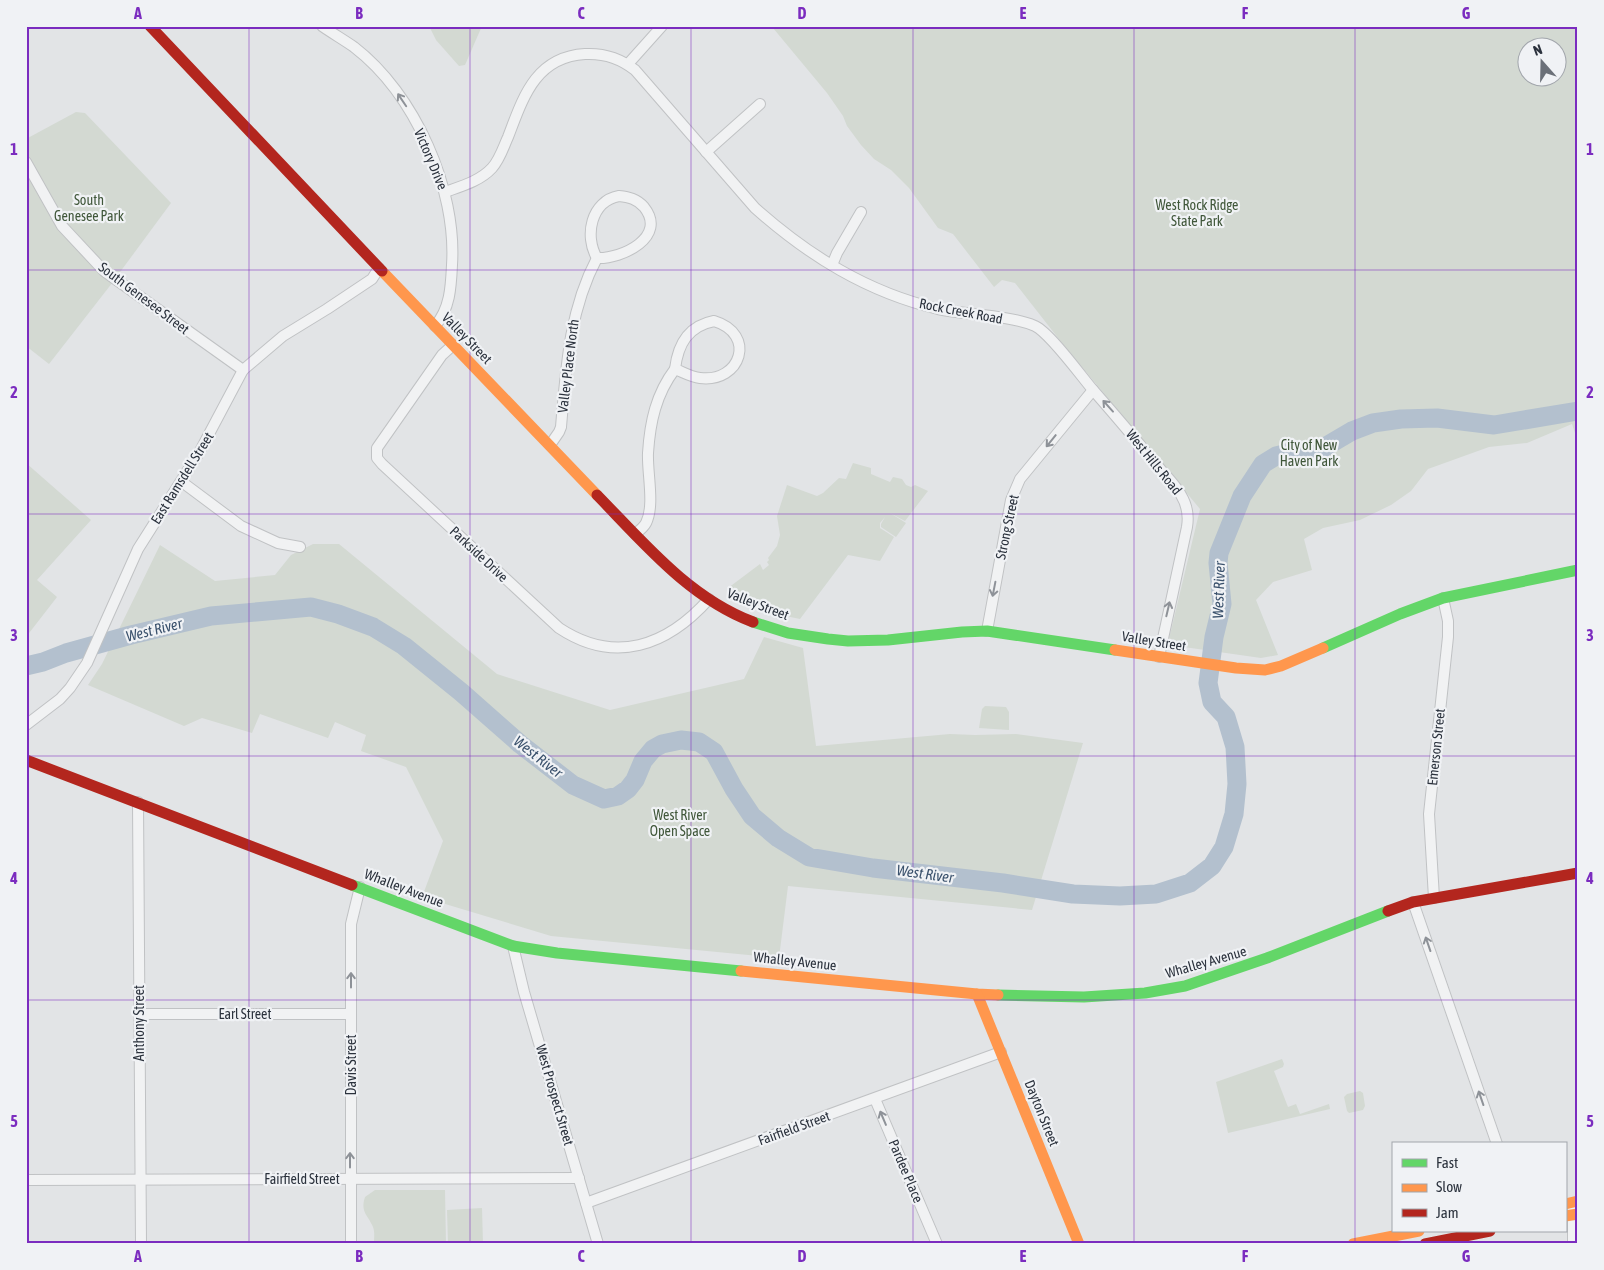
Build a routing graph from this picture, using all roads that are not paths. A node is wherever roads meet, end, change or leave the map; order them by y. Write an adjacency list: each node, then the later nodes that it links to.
1 (150, 26): 12 (main road, Valley Street)
2 (322, 26): 8 (street, Victory Drive, one-way to 2)
3 (662, 26): 4 (street)
4 (628, 64): 6 (street, Rock Creek Road); 8 (street, Rock Creek Road)
5 (760, 104): 6 (street)
6 (706, 152): 11 (street, Rock Creek Road)
7 (26, 162): 17 (street, South Genesee Street)
8 (445, 192): 13 (street, Victory Drive)
9 (861, 212): 11 (street)
10 (597, 258): 10 (street); 19 (street, Valley Place North)
11 (832, 265): 14 (street, Rock Creek Road)
12 (379, 268): 13 (main road, Valley Street); 17 (street, East Ramsdell Street)
13 (435, 326): 15 (main road, Valley Street)
14 (1036, 327): 18 (street, West Hills Road)
15 (453, 345): 19 (main road, Valley Street); 25 (street, Parkside Drive)
16 (675, 368): 16 (street); 21 (street)
17 (243, 370): 20 (street, East Ramsdell Street)
18 (1093, 390): 26 (street, Strong Street, one-way to 26); 27 (street, West Hills Road, one-way to 18)
19 (550, 444): 21 (main road, Valley Street)
20 (182, 482): 22 (street); 28 (street, East Ramsdell Street)
21 (636, 534): 25 (main road, Valley Street)
22 (300, 547)
23 (1578, 570): 24 (main road, Valley Street)
24 (1443, 598): 27 (main road, Valley Street); 33 (street, Emerson Street)
25 (709, 599): 26 (main road, Valley Street)
26 (987, 631): 27 (main road, Valley Street)
27 (1159, 657)
28 (26, 724)
29 (26, 760): 30 (main road, Whalley Avenue)
30 (138, 802): 32 (main road, Whalley Avenue); 37 (street, Anthony Street)
31 (1578, 872): 33 (main road, Whalley Avenue)
32 (360, 887): 35 (main road, Whalley Avenue); 38 (street, Davis Street, one-way to 32)
33 (1434, 898): 34 (main road, Whalley Avenue)
34 (1413, 902): 36 (main road, Whalley Avenue); 41 (street, one-way to 34)
35 (513, 946): 36 (main road, Whalley Avenue); 42 (street, West Prospect Street)
36 (977, 994): 39 (main road, Dayton Street)
37 (139, 1014): 38 (street, Earl Street); 43 (street, Anthony Street)
38 (351, 1014): 45 (street, Davis Street, one-way to 38)
39 (1001, 1052): 40 (street, Fairfield Street); 56 (main road, Dayton Street)
40 (875, 1099): 46 (street, Fairfield Street); 55 (street, Pardee Place, one-way to 40)
41 (1496, 1142)
42 (579, 1178): 45 (street, Fairfield Street); 46 (street, West Prospect Street)
43 (141, 1179): 44 (street, Fairfield Street); 45 (street, Fairfield Street); 52 (street, Anthony Street)
44 (26, 1180)
45 (350, 1180): 53 (street, Davis Street)
46 (586, 1203): 54 (street, West Prospect Street)
47 (1572, 1203): 48 (street)
48 (1572, 1215): 59 (street)
49 (1416, 1232): 51 (main road)
50 (1485, 1232): 58 (main road)
51 (1394, 1240): 57 (main road)
52 (140, 1244)
53 (351, 1244)
54 (598, 1244)
55 (937, 1244)
56 (1079, 1244)
57 (1353, 1244)
58 (1425, 1244)
59 (1573, 1244)

